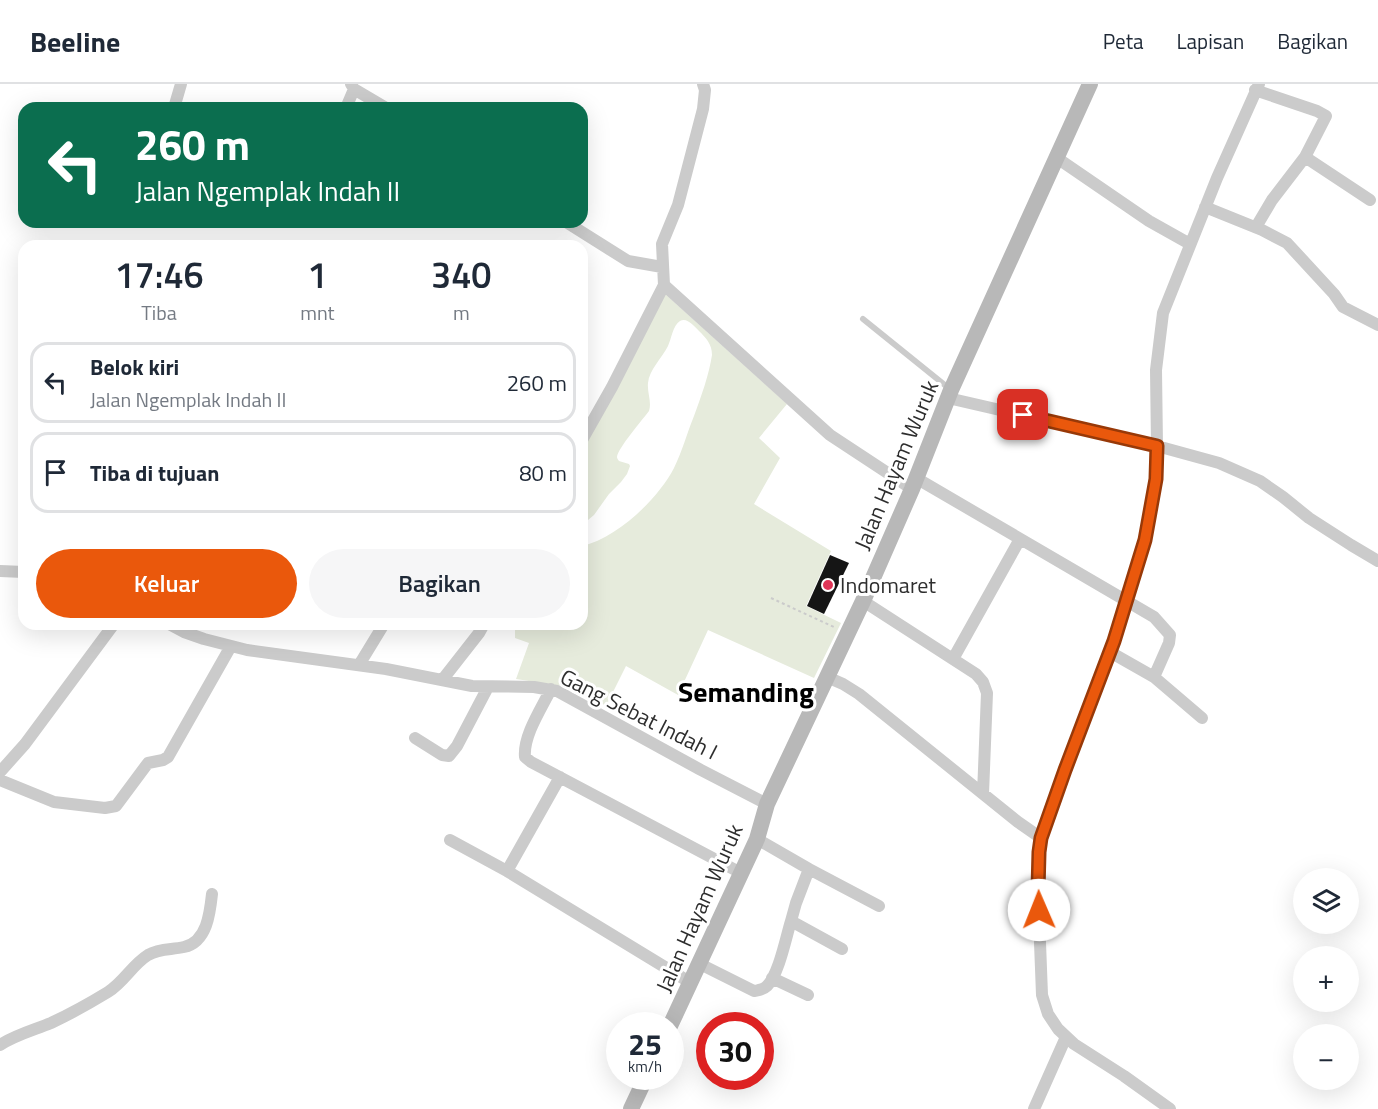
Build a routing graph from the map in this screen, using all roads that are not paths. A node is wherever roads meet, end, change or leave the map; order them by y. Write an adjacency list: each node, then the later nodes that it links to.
1 (181, 84): 6 (street)
2 (703, 84): 16 (street)
3 (1090, 84): 10 (main road, Jalan Hayam Wuruk)
4 (352, 86): 7 (street); 8 (street)
5 (1257, 87): 9 (street); 12 (street)
6 (176, 102)
7 (348, 102)
8 (377, 102)
9 (1305, 157): 11 (street); 13 (street)
10 (1057, 158): 15 (street); 20 (main road, Jalan Hayam Wuruk)
11 (1370, 200)
12 (1205, 207): 13 (street); 15 (street)
13 (1256, 227): 19 (street)
14 (576, 228): 16 (street)
15 (1190, 244): 22 (street)
16 (662, 267): 17 (street)
17 (664, 285): 21 (street); 23 (street)
18 (863, 319): 20 (lane)
19 (1378, 325)
20 (950, 394): 22 (street); 23 (main road, Jalan Hayam Wuruk)
21 (588, 429)
22 (1157, 446): 25 (street); 28 (street)
23 (914, 484): 24 (street); 29 (main road, Jalan Hayam Wuruk)
24 (1020, 539): 28 (street); 36 (street)
25 (1378, 561)
26 (0, 572): 27 (street)
27 (18, 572)
28 (1127, 600): 35 (street); 39 (street)
29 (863, 601): 36 (street); 38 (main road, Jalan Hayam Wuruk)
30 (110, 630): 45 (street)
31 (182, 630): 34 (street, Gang Sebat Indah I)
32 (380, 630): 37 (street)
33 (481, 630): 40 (street)
34 (231, 646): 37 (street, Gang Sebat Indah I); 47 (street)
35 (1110, 652): 39 (street); 50 (street)
36 (953, 659): 48 (street)
37 (359, 665): 40 (street, Gang Sebat Indah I)
38 (827, 677): 48 (street); 49 (main road, Jalan Hayam Wuruk)
39 (1154, 677): 43 (street)
40 (443, 679): 41 (street, Gang Sebat Indah I)
41 (488, 687): 42 (street, Gang Sebat Indah I); 44 (street)
42 (550, 689): 46 (street); 49 (street, Gang Sebat Indah I)
43 (1202, 718)
44 (415, 738)
45 (0, 772)
46 (560, 777): 54 (street); 55 (street)
47 (0, 780)
48 (982, 794): 50 (street)
49 (767, 804): 51 (main road, Jalan Hayam Wuruk)
50 (1041, 838): 65 (street)
51 (757, 839): 53 (street); 55 (main road, Jalan Hayam Wuruk)
52 (450, 840): 54 (street)
53 (809, 869): 57 (street); 58 (street)
54 (507, 871): 62 (street)
55 (741, 873): 60 (main road, Jalan Hayam Wuruk)
56 (212, 894): 66 (street)
57 (879, 906)
58 (792, 921): 59 (street); 61 (street)
59 (842, 949)
60 (700, 964): 61 (street); 62 (main road, Jalan Hayam Wuruk)
61 (772, 978): 63 (street)
62 (691, 983): 64 (main road, Jalan Hayam Wuruk)
63 (808, 995)
64 (677, 1012)
65 (1066, 1037): 69 (street); 70 (street)
66 (0, 1045)
67 (640, 1090): 68 (main road)
68 (631, 1109)
69 (1034, 1109)
70 (1170, 1109)

